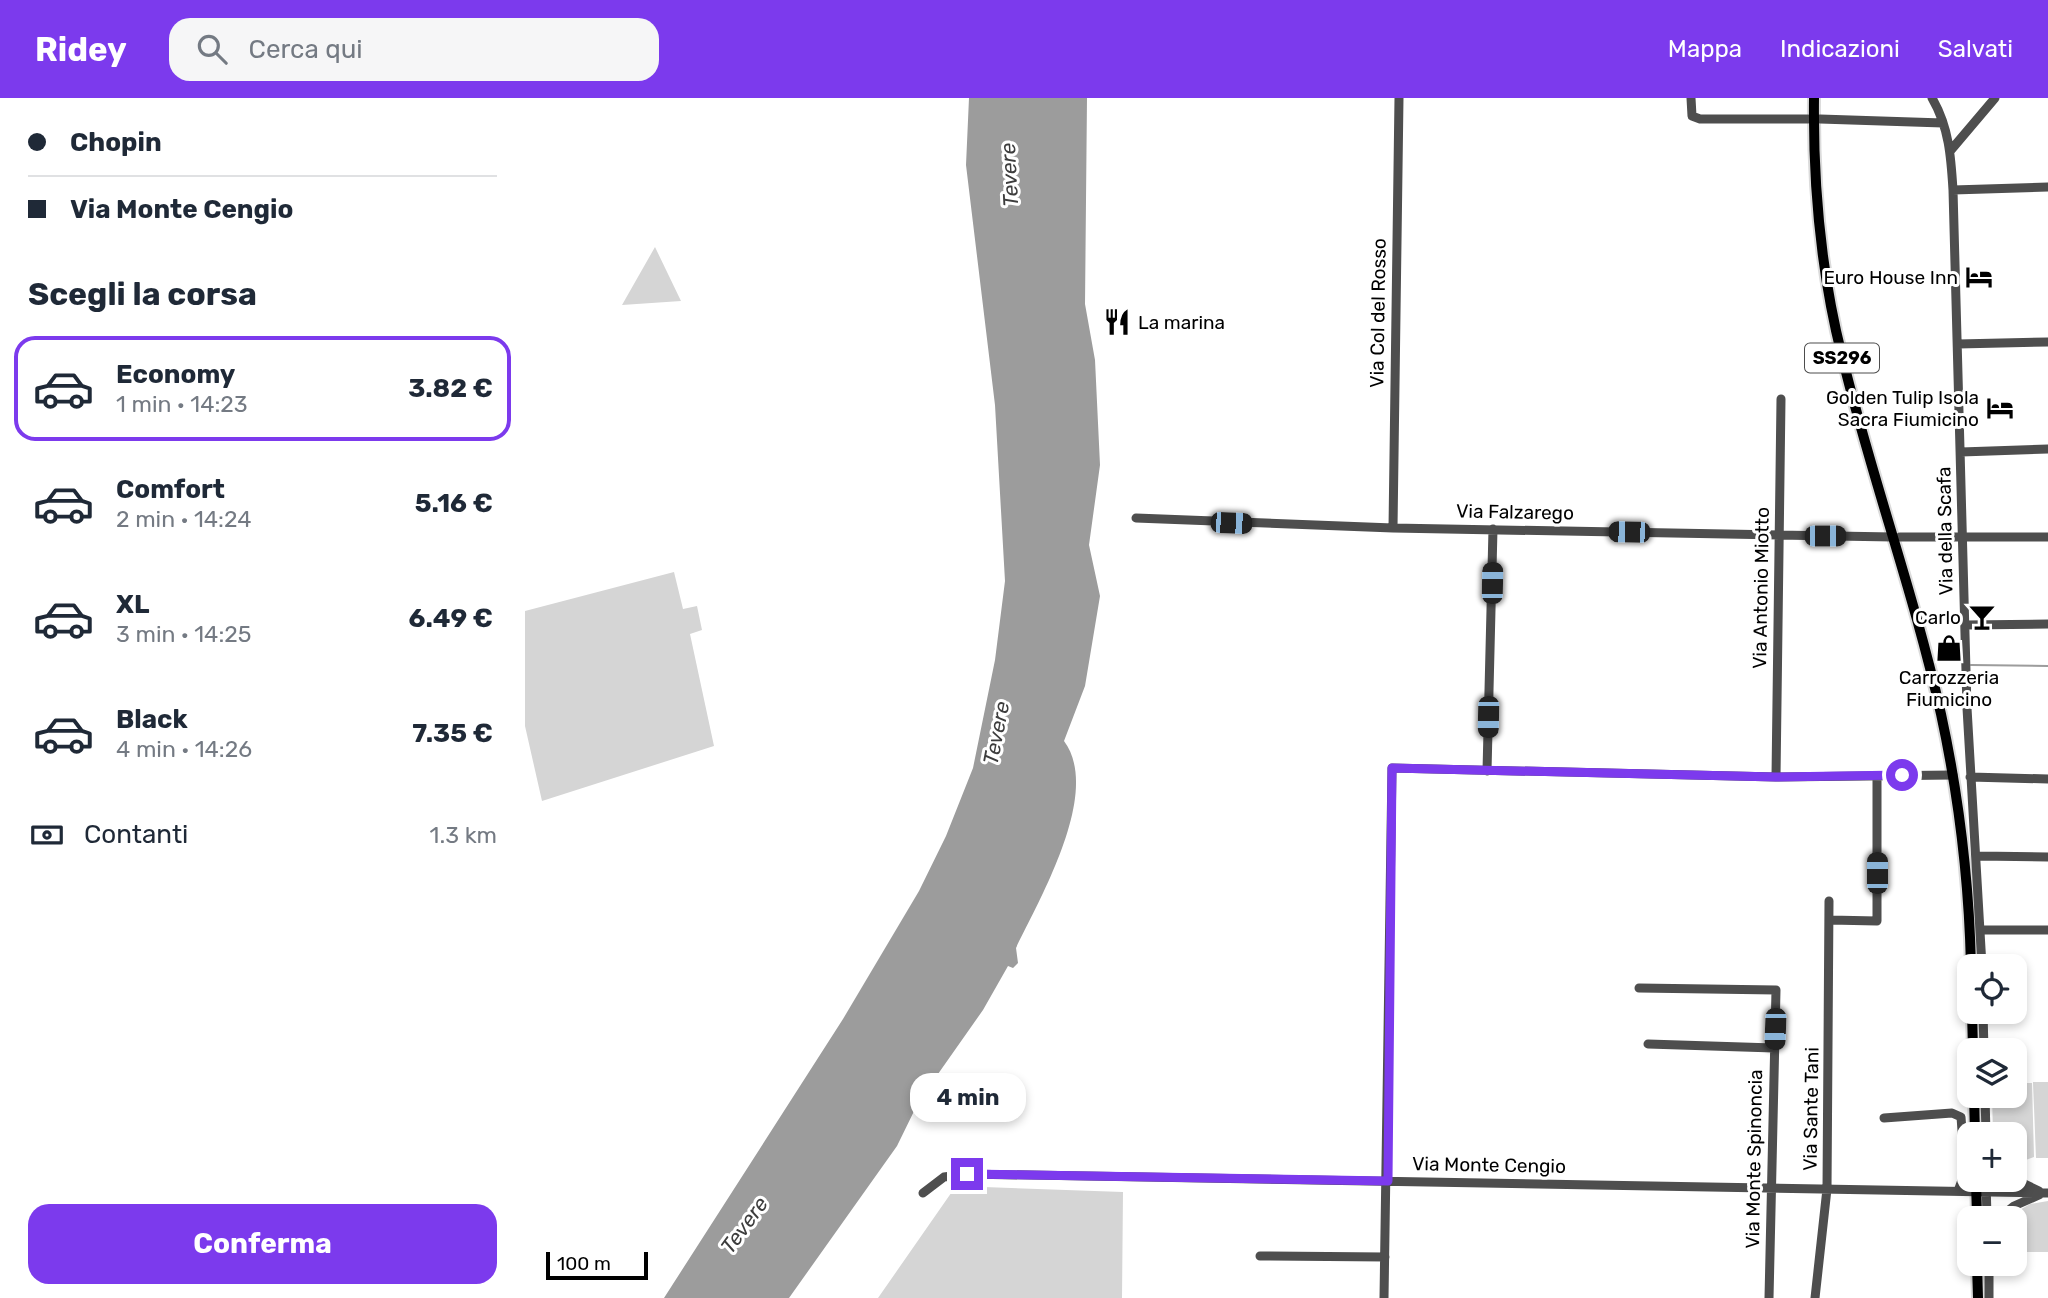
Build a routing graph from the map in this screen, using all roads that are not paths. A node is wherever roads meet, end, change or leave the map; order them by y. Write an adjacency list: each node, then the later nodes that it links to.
1 (1399, 98): 18 (street, Via Col del Rosso)
2 (1691, 98): 6 (street)
3 (1814, 98): 22 (main road, SS296)
4 (1932, 98): 8 (street, Via della Scafa)
5 (1995, 98): 9 (street)
6 (1808, 119)
7 (1820, 119): 8 (street)
8 (1943, 123): 9 (street, Via della Scafa)
9 (1951, 150): 11 (street, Via della Scafa)
10 (2048, 187): 11 (street)
11 (1953, 190): 13 (street, Via della Scafa)
12 (2048, 342): 13 (street)
13 (1958, 344): 16 (street, Via della Scafa)
14 (1781, 399): 20 (street, Via Antonio Miotto)
15 (2048, 449): 16 (street)
16 (1961, 452): 21 (street, Via della Scafa)
17 (1136, 518): 18 (street, Via Falzarego)
18 (1392, 528): 19 (street, Via Falzarego)
19 (1493, 529): 20 (street, Via Falzarego); 26 (street)
20 (1779, 536): 22 (street, Via Falzarego); 29 (street, Via Antonio Miotto)
21 (1962, 536): 22 (street, Via Falzarego); 23 (street, Via Falzarego); 25 (street, Via della Scafa)
22 (1897, 537): 27 (main road, SS296)
23 (2048, 537)
24 (2048, 624): 25 (street)
25 (1965, 625): 30 (street, Via della Scafa)
26 (1487, 771): 29 (street); 45 (street)
27 (1953, 775): 28 (street); 38 (main road, SS296)
28 (1877, 776): 29 (street); 35 (street)
29 (1776, 777)
30 (1971, 777): 31 (street); 32 (street, Via della Scafa)
31 (2048, 779)
32 (1978, 856): 33 (street); 36 (street, Via della Scafa)
33 (2048, 857)
34 (1829, 901): 35 (street, Via Sante Tani)
35 (1830, 920): 48 (street, Via Sante Tani)
36 (1981, 930): 37 (street); 39 (street, Via della Scafa)
37 (2048, 930)
38 (1970, 954)
39 (1982, 954)
40 (1639, 988): 42 (street, Via Monte Spinoncia)
41 (1648, 1044): 42 (street)
42 (1774, 1048): 47 (street, Via Monte Spinoncia)
43 (1884, 1118): 44 (street)
44 (1961, 1122)
45 (1388, 1181): 47 (street, Via Monte Cengio); 51 (street, Via Monte Cengio); 55 (street)
46 (2027, 1185): 52 (street)
47 (1770, 1188): 48 (street, Via Monte Cengio); 59 (street, Via Monte Spinoncia)
48 (1827, 1189): 49 (street, Via Monte Cengio); 60 (street, Via Sante Tani)
49 (1957, 1191)
50 (2027, 1191): 52 (street, Via Monte Cengio)
51 (923, 1193)
52 (2046, 1193): 53 (street)
53 (2014, 1206)
54 (1260, 1256): 55 (street)
55 (1385, 1257): 58 (street)
56 (1977, 1276): 61 (main road)
57 (1989, 1276): 62 (street)
58 (1384, 1298)
59 (1769, 1298)
60 (1815, 1298)
61 (1978, 1298)
62 (1989, 1298)

